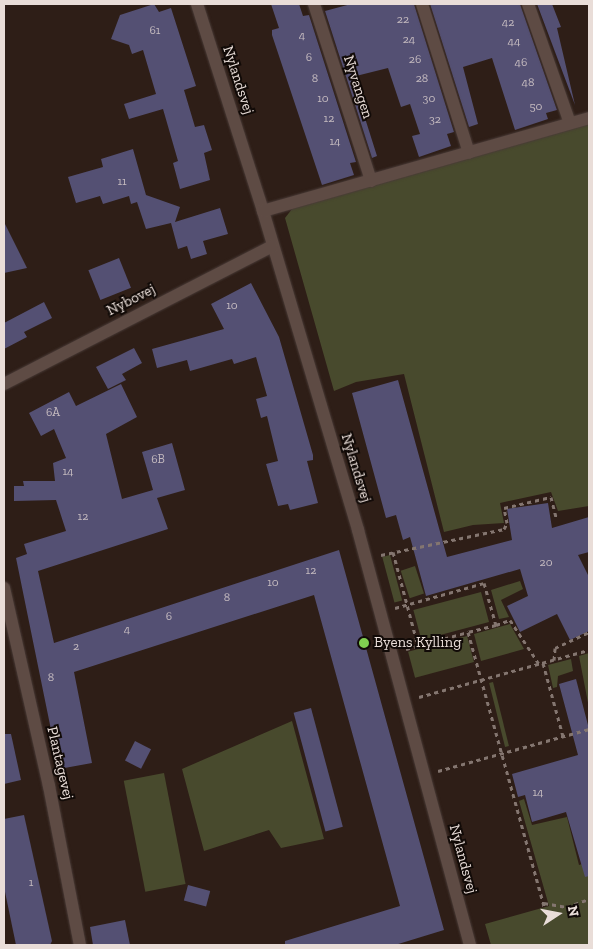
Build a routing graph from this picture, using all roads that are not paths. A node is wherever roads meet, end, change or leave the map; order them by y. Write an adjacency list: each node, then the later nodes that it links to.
1 (196, 4): 9 (street, Nylandsvej)
2 (314, 4): 8 (street, Nyvangen)
3 (422, 4): 7 (street)
4 (528, 4): 6 (street)
5 (589, 118): 6 (street)
6 (570, 123): 7 (street)
7 (469, 153): 8 (street)
8 (372, 181): 9 (street)
9 (263, 210): 10 (street, Nylandsvej)
10 (272, 246): 11 (street, Nybovej); 14 (street, Nylandsvej)
11 (4, 384)
12 (4, 588): 13 (street, Plantagevej)
13 (80, 945)
14 (470, 945)

